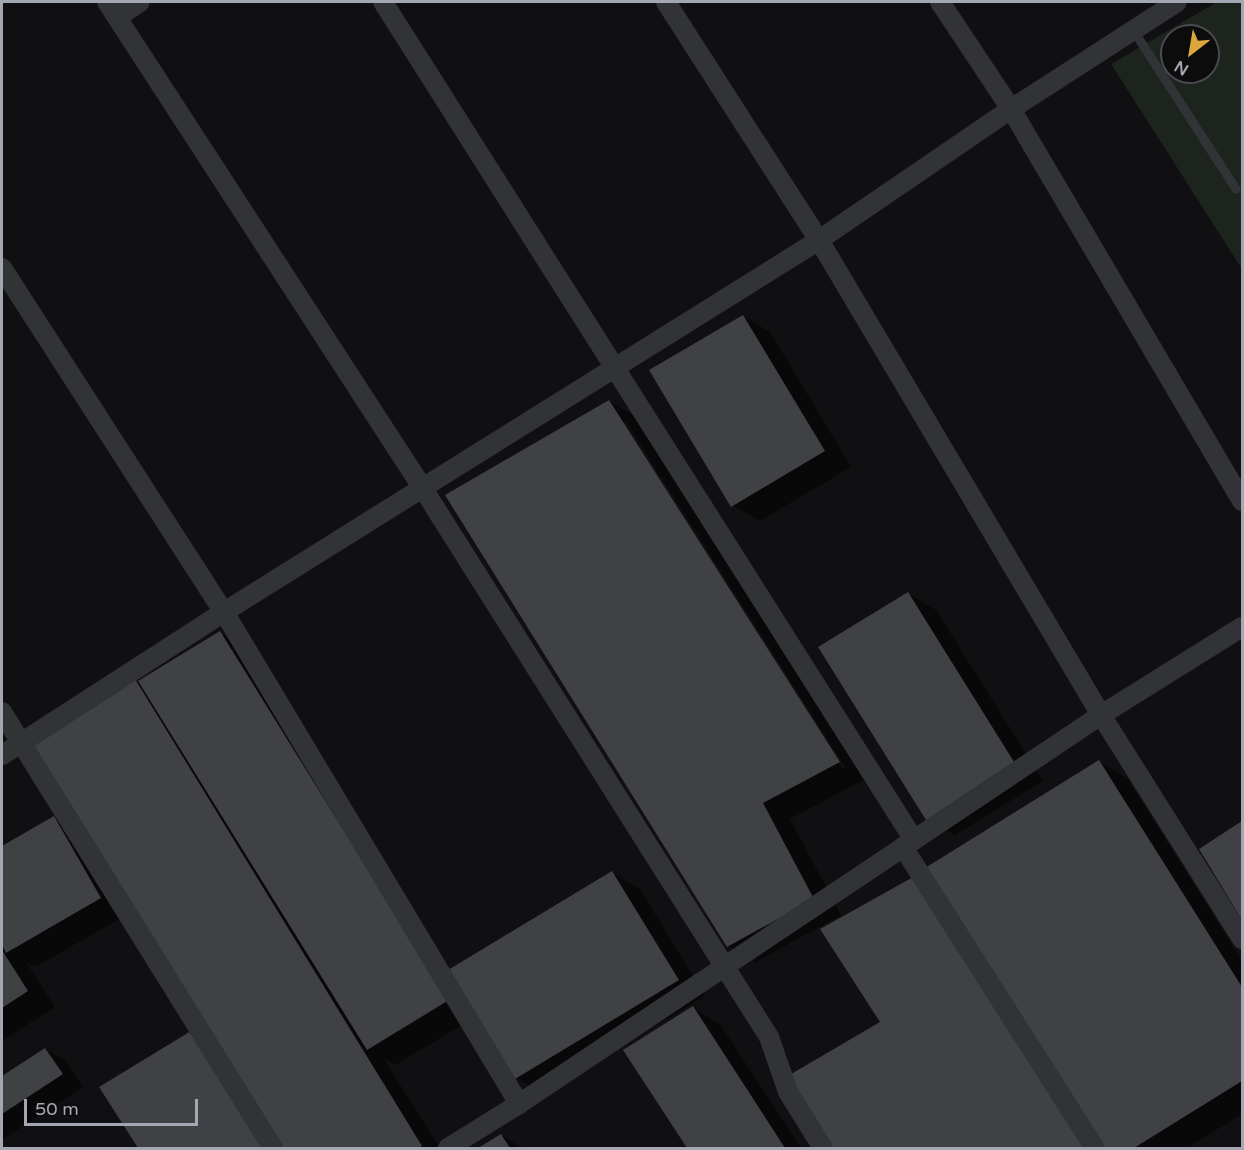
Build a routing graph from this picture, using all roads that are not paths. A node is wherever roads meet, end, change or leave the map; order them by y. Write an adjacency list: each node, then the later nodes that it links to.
1 (140, 2): 6 (street)
2 (383, 2): 12 (street)
3 (666, 2): 10 (street)
4 (940, 2): 8 (street)
5 (1177, 2): 7 (street)
6 (112, 9): 13 (street)
7 (1133, 30): 8 (street); 9 (lane)
8 (1011, 109): 10 (street); 14 (street)
9 (1236, 189)
10 (819, 240): 12 (street); 18 (street)
11 (2, 268): 15 (street)
12 (615, 368): 13 (street); 21 (street)
13 (422, 487): 15 (street); 23 (street)
14 (1242, 501)
15 (224, 612): 19 (street); 24 (street)
16 (1242, 627): 18 (street)
17 (2, 712): 19 (street)
18 (1101, 715): 21 (street); 22 (street)
19 (22, 742): 20 (street); 25 (street)
20 (2, 755)
21 (908, 844): 23 (street); 28 (street)
22 (1242, 939)
23 (724, 967): 24 (street); 27 (street)
24 (519, 1104): 26 (street)
25 (273, 1149)
26 (448, 1149)
27 (823, 1149)
28 (1095, 1149)

